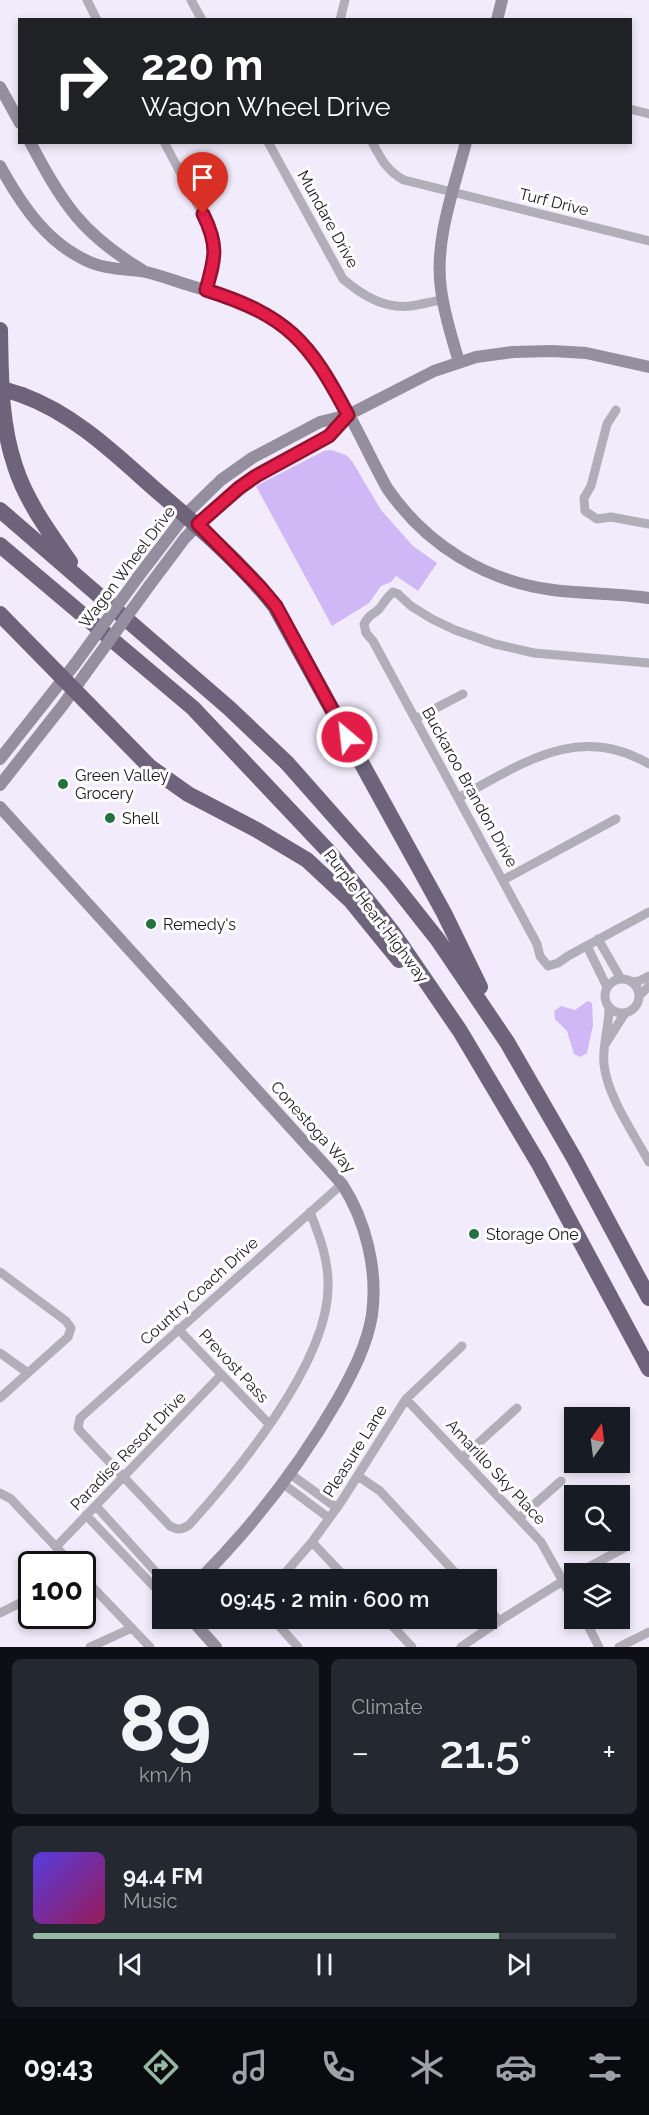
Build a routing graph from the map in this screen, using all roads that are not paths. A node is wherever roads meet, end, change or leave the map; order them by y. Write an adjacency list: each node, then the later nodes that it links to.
1 (87, 0): 5 (street)
2 (191, 0): 6 (street)
3 (345, 0): 7 (street)
4 (502, 0): 8 (street)
5 (97, 18)
6 (201, 18)
7 (341, 18)
8 (498, 18)
9 (0, 87): 12 (street)
10 (632, 110): 11 (street)
11 (649, 114)
12 (18, 119)
13 (31, 144): 21 (street)
14 (165, 144): 22 (street)
15 (269, 144): 23 (street, Mundare Drive)
16 (373, 144): 19 (street, Turf Drive)
17 (465, 144): 19 (street)
18 (0, 166): 21 (street)
19 (453, 193): 20 (street, Turf Drive); 23 (street)
20 (649, 241)
21 (147, 273): 22 (street)
22 (206, 290): 29 (street)
23 (443, 300): 25 (street)
24 (0, 330): 34 (highway)
25 (459, 362): 26 (street, Wagon Wheel Drive); 29 (street, Wagon Wheel Drive)
26 (649, 367)
27 (0, 388): 31 (highway, bridge)
28 (616, 410): 32 (street)
29 (348, 415): 31 (street, Wagon Wheel Drive); 31 (street, Wagon Wheel Drive); 35 (street)
30 (0, 510): 34 (highway, Purple Heart Highway)
31 (192, 519): 38 (street, Wagon Wheel Drive, bridge); 38 (street, Wagon Wheel Drive, bridge); 58 (highway)
32 (649, 524)
33 (0, 545): 61 (highway, Purple Heart Highway)
34 (84, 581): 58 (highway, Purple Heart Highway)
35 (649, 598)
36 (0, 614): 38 (highway)
37 (649, 663): 40 (street, Buckaroo Brandon Drive)
38 (69, 683): 41 (street); 43 (street); 61 (highway)
39 (463, 694): 40 (street)
40 (415, 719): 44 (street, Buckaroo Brandon Drive)
41 (0, 759)
42 (649, 764): 44 (street)
43 (0, 785)
44 (458, 798): 47 (street, Buckaroo Brandon Drive)
45 (0, 807): 62 (street, Conestoga Way)
46 (616, 819): 47 (street)
47 (503, 880): 50 (street, Buckaroo Brandon Drive)
48 (649, 912): 49 (street)
49 (598, 939): 50 (street); 52 (street)
50 (587, 946): 54 (street)
51 (649, 976): 52 (street)
52 (626, 981): 54 (street); 55 (street)
53 (649, 986): 55 (street)
54 (607, 987): 56 (street)
55 (639, 996): 57 (street)
56 (609, 1009): 57 (street); 59 (street)
57 (625, 1013): 59 (street)
58 (507, 1042): 65 (highway, Purple Heart Highway)
59 (606, 1043): 60 (street)
60 (649, 1162)
61 (539, 1164): 69 (highway, Purple Heart Highway)
62 (342, 1184): 63 (street, Country Coach Drive); 79 (street, Conestoga Way)
63 (310, 1212): 66 (street, Country Coach Drive); 75 (street)
64 (0, 1272): 70 (street)
65 (649, 1298)
66 (178, 1329): 71 (street, Prevost Pass); 78 (street, Country Coach Drive)
67 (462, 1346): 73 (street, Pleasure Lane)
68 (0, 1353): 70 (street)
69 (649, 1369)
70 (27, 1373): 72 (street)
71 (221, 1375): 75 (street, Prevost Pass); 78 (street, Paradise Resort Drive)
72 (0, 1398)
73 (406, 1399): 76 (street, Amarillo Sky Place); 77 (street, Pleasure Lane)
74 (517, 1408): 76 (street)
75 (269, 1424): 78 (street)
76 (462, 1458): 86 (street, Amarillo Sky Place)
77 (358, 1476): 83 (street, Pleasure Lane); 96 (street)
78 (124, 1477): 82 (street, Paradise Resort Drive)
79 (286, 1478): 83 (street); 85 (street); 93 (street, Conestoga Way)
80 (561, 1481): 86 (street)
81 (0, 1493): 88 (street)
82 (96, 1506): 84 (street, Paradise Resort Drive); 92 (street)
83 (337, 1508): 85 (street, Pleasure Lane)
84 (86, 1515): 88 (street, Paradise Resort Drive); 98 (street)
85 (329, 1518): 87 (street, Pleasure Lane)
86 (519, 1518): 97 (street, Amarillo Sky Place)
87 (312, 1542): 94 (street, Pleasure Lane); 95 (street)
88 (56, 1547): 89 (street)
89 (60, 1551)
90 (618, 1551): 91 (street)
91 (596, 1563)
92 (153, 1569)
93 (209, 1569)
94 (289, 1569)
95 (338, 1569)
96 (452, 1569)
97 (563, 1580): 103 (street)
98 (152, 1584)
99 (96, 1591): 104 (street)
100 (18, 1604): 101 (street)
101 (0, 1613)
102 (497, 1619): 103 (street)
103 (499, 1621): 115 (street)
104 (132, 1628): 110 (street); 111 (street)
105 (200, 1629): 112 (street)
106 (282, 1629): 113 (street)
107 (395, 1629): 114 (street)
108 (590, 1629): 116 (street)
109 (649, 1632): 117 (street)
110 (90, 1647)
111 (150, 1647)
112 (216, 1647)
113 (298, 1647)
114 (412, 1647)
115 (461, 1647)
116 (599, 1647)
117 (619, 1647)

